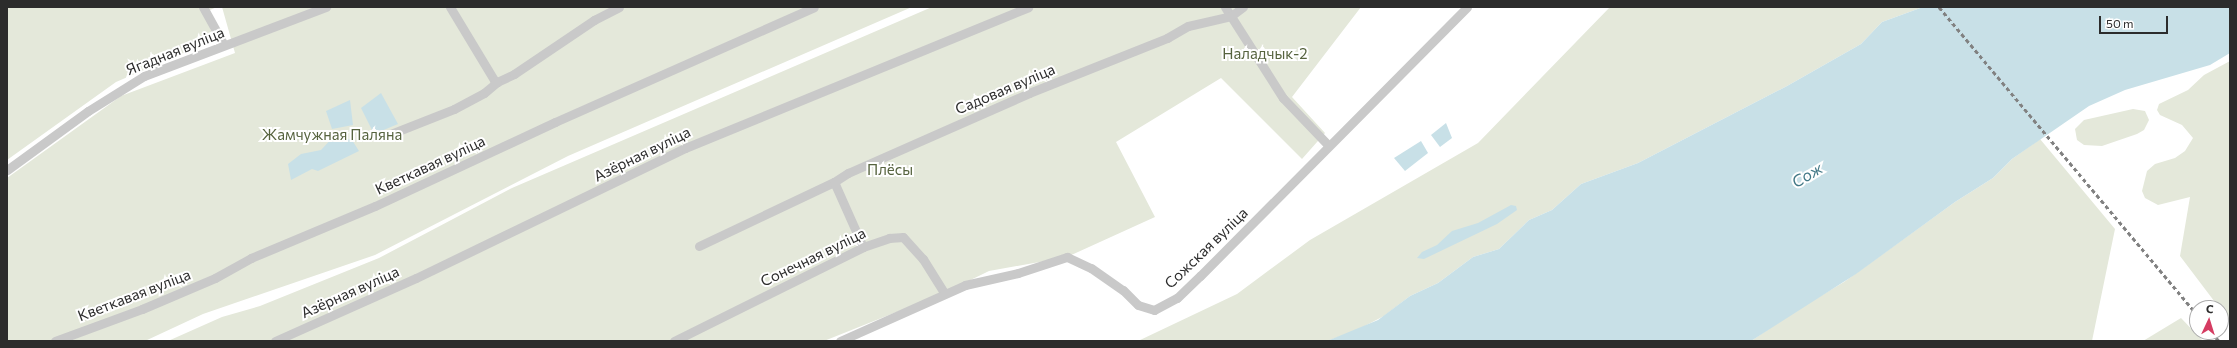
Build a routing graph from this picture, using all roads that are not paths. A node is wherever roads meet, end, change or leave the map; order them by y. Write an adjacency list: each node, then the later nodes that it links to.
1 (203, 7): 11 (street)
2 (326, 7): 11 (street, Ягадная вуліца)
3 (450, 7): 12 (street)
4 (619, 7): 12 (street)
5 (814, 7): 20 (street, Кветкавая вуліца)
6 (1028, 7): 21 (street, Азёрная вуліца)
7 (1225, 7): 10 (street)
8 (1243, 7): 10 (street)
9 (1467, 7): 14 (street, Сожская вуліца)
10 (1231, 16): 14 (street); 16 (street, Садовая вуліца)
11 (224, 46): 15 (street, Ягадная вуліца)
12 (497, 82): 13 (street)
13 (383, 138)
14 (1329, 146): 19 (street, Сожская вуліца)
15 (7, 170)
16 (834, 182): 17 (street, Садовая вуліца); 18 (street)
17 (699, 246)
18 (862, 247): 19 (street, Сонечная вуліца); 22 (street, Сонечная вуліца)
19 (944, 293): 23 (street, Сожская вуліца)
20 (55, 341)
21 (275, 341)
22 (674, 341)
23 (840, 341)

